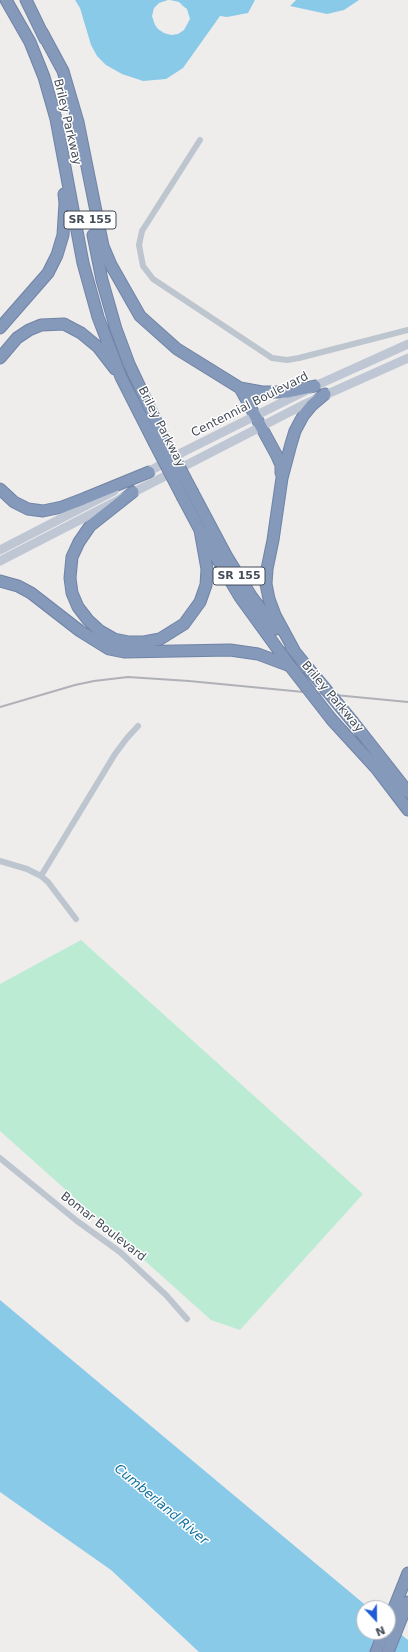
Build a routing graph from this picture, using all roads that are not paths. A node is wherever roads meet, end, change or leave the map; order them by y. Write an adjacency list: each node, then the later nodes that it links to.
1 (6, 0): 5 (highway, Briley Parkway / SR 155)
2 (26, 0): 3 (highway, Briley Parkway / SR 155)
3 (42, 32): 13 (highway); 17 (highway, Briley Parkway / SR 155)
4 (200, 140): 7 (street)
5 (62, 150): 6 (highway); 11 (highway, Briley Parkway / SR 155)
6 (0, 328)
7 (408, 330)
8 (408, 344): 12 (main road, Centennial Boulevard)
9 (0, 358): 11 (highway)
10 (408, 359): 14 (main road, Centennial Boulevard)
11 (122, 377): 17 (highway, Briley Parkway / SR 155)
12 (315, 386): 13 (highway); 15 (main road, Centennial Boulevard)
13 (240, 388): 15 (highway)
14 (325, 394): 16 (main road, Centennial Boulevard); 19 (highway)
15 (255, 416): 16 (highway); 18 (main road, Centennial Boulevard)
16 (261, 427): 19 (highway); 21 (main road, Centennial Boulevard)
17 (159, 440): 22 (highway, Briley Parkway / SR 155, bridge); 26 (highway, Briley Parkway / SR 155, bridge)
18 (149, 472): 20 (highway); 23 (main road, Centennial Boulevard)
19 (282, 478): 26 (highway)
20 (0, 488)
21 (133, 492): 22 (highway); 24 (main road, Centennial Boulevard)
22 (200, 530): 27 (highway, Briley Parkway / SR 155)
23 (0, 550)
24 (0, 561)
25 (0, 581): 27 (highway)
26 (295, 652): 29 (highway, Briley Parkway / SR 155, bridge)
27 (290, 666): 30 (highway, Briley Parkway / SR 155, bridge)
28 (138, 726): 32 (street)
29 (408, 792)
30 (408, 810)
31 (0, 861): 32 (street)
32 (41, 876): 33 (street)
33 (76, 919)
34 (0, 1158): 35 (street, Bomar Boulevard)
35 (187, 1319)
36 (408, 1573): 38 (highway)
37 (408, 1602): 41 (highway)
38 (396, 1603)
39 (381, 1640): 40 (highway)
40 (376, 1652)
41 (388, 1652)

